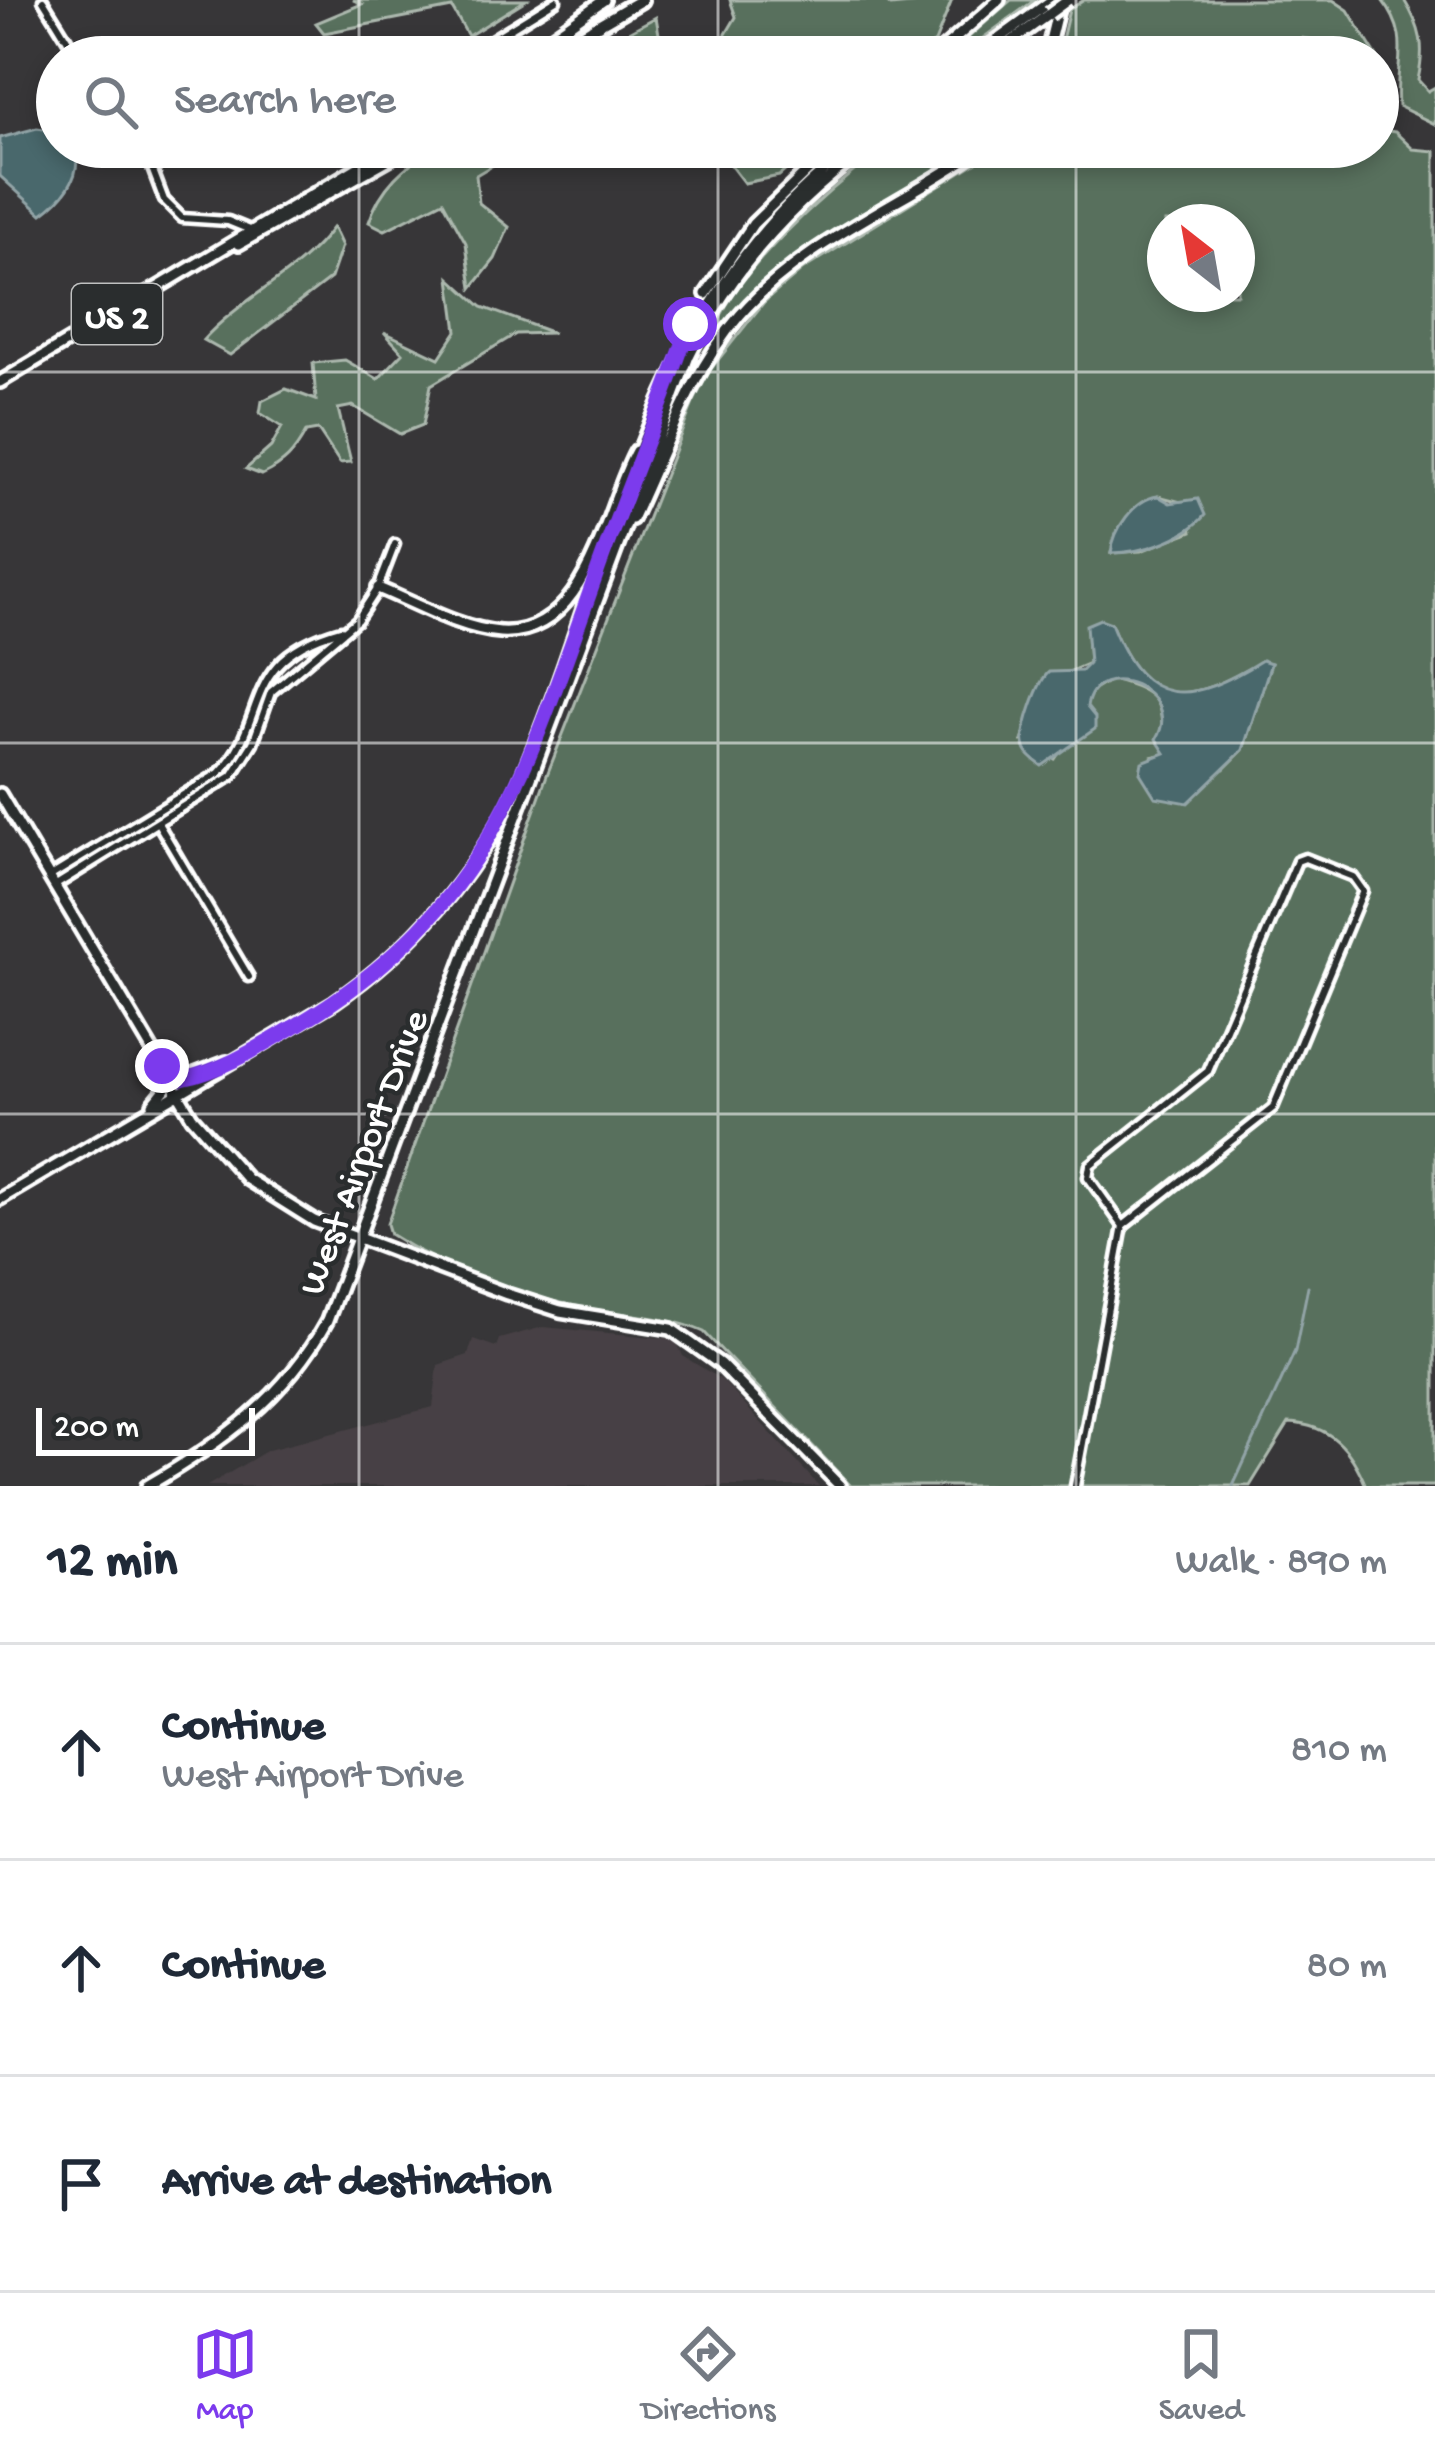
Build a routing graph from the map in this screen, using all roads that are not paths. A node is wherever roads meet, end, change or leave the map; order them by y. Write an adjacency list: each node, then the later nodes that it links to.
1 (43, 0): 8 (street)
2 (556, 0): 9 (street)
3 (604, 0): 10 (main road)
4 (645, 0): 7 (highway)
5 (999, 0): 12 (main road)
6 (1058, 0): 13 (main road); 14 (main road, bridge); 15 (main road)
7 (593, 28): 11 (main road)
8 (65, 36)
9 (498, 36)
10 (553, 36)
11 (579, 36)
12 (958, 36)
13 (1005, 36)
14 (1019, 36)
15 (1050, 36)
16 (152, 168): 23 (street)
17 (358, 168): 23 (main road, US 2)
18 (372, 168): 23 (main road, US 2)
19 (809, 168): 24 (main road)
20 (830, 168): 24 (main road, West Airport Drive)
21 (843, 168): 28 (main road, West Airport Drive)
22 (950, 168): 28 (main road)
23 (252, 234): 25 (main road, US 2)
24 (680, 354): 26 (main road, West Airport Drive)
25 (0, 382)
26 (653, 420): 29 (main road); 40 (main road, West Airport Drive)
27 (394, 544): 29 (street)
28 (609, 567): 46 (main road, West Airport Drive)
29 (378, 588): 30 (street)
30 (345, 629): 31 (street); 32 (street)
31 (268, 675): 32 (street); 33 (street)
32 (277, 683): 34 (street)
33 (230, 760): 34 (street); 36 (street)
34 (239, 768): 37 (street)
35 (0, 794): 38 (main road)
36 (153, 815): 37 (street); 38 (street)
37 (158, 824): 38 (street); 39 (street)
38 (52, 882): 41 (main road)
39 (249, 976)
40 (238, 1059): 41 (main road); 42 (main road, West Airport Drive)
41 (162, 1066): 42 (main road); 43 (main road)
42 (178, 1094): 43 (main road, West Airport Drive); 46 (main road)
43 (143, 1114): 44 (main road, West Airport Drive)
44 (0, 1198)
45 (1123, 1226): 45 (street); 49 (street)
46 (359, 1239): 47 (main road, West Airport Drive); 48 (main road)
47 (147, 1486)
48 (840, 1486)
49 (1075, 1486)

